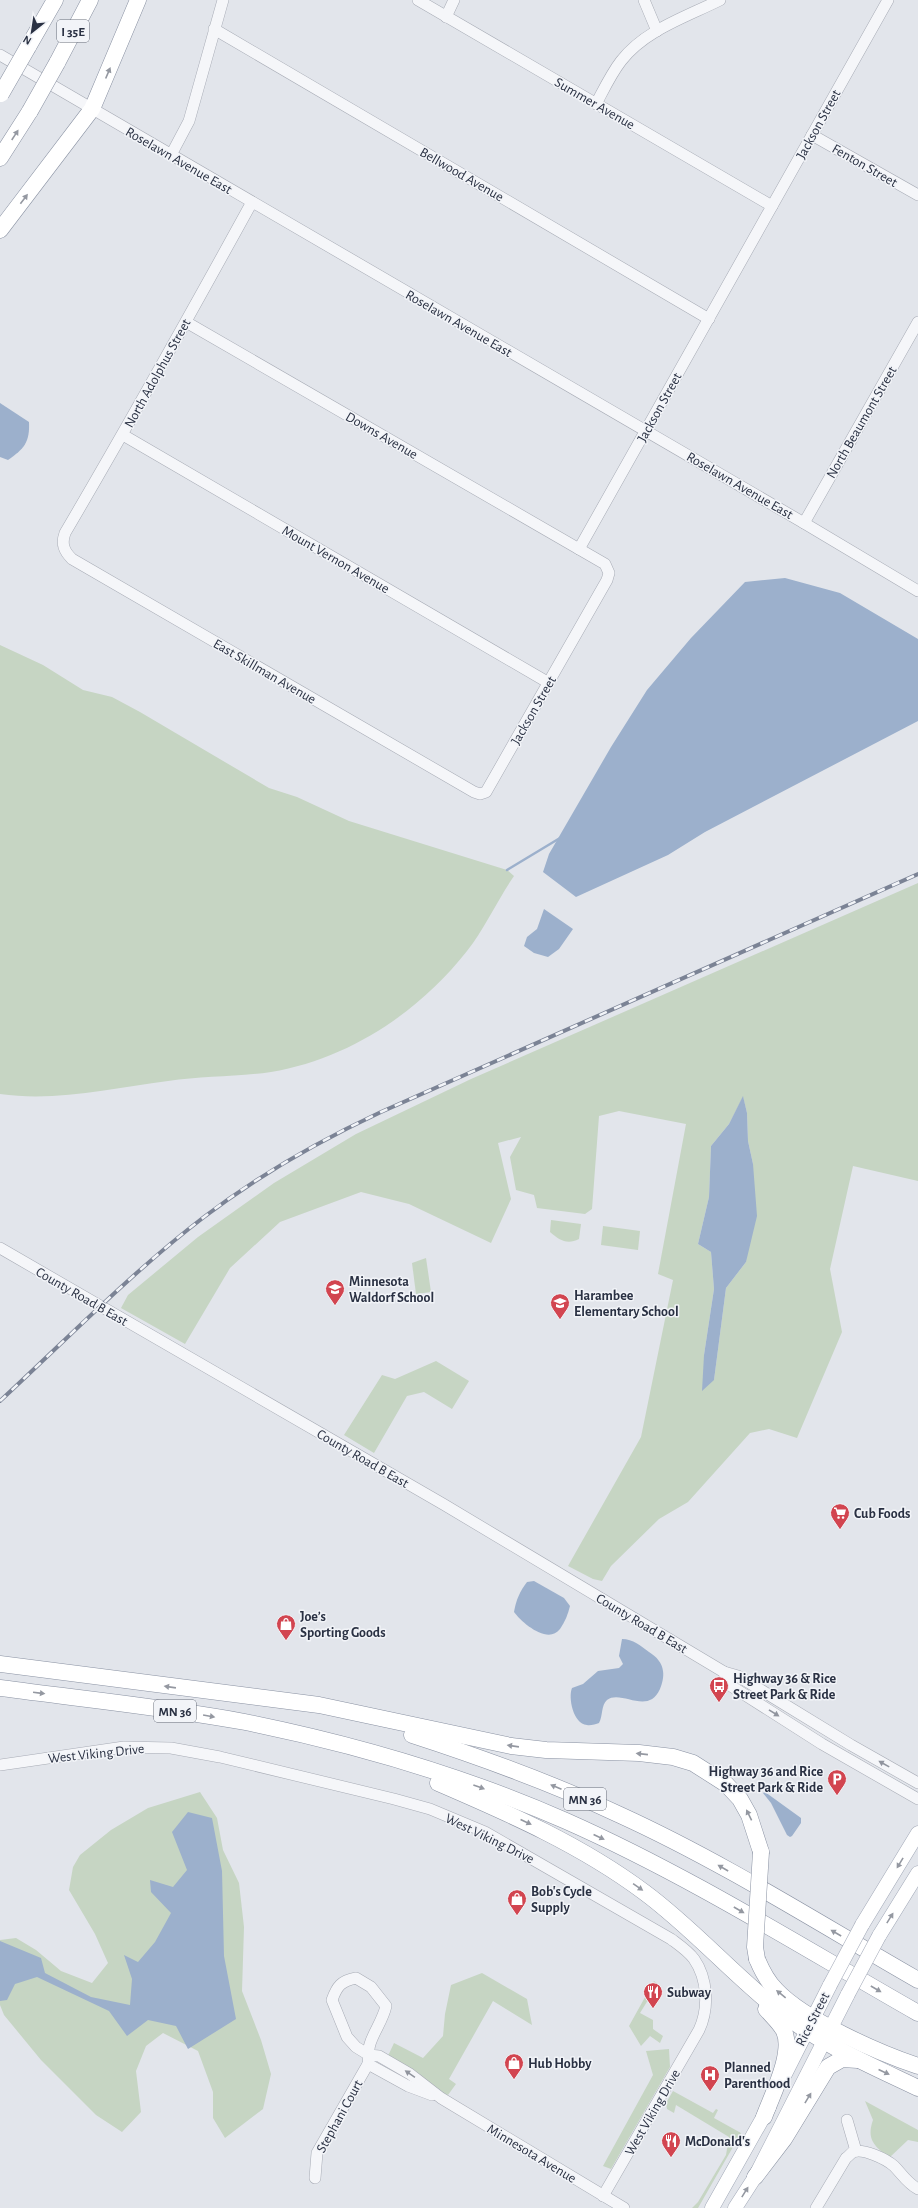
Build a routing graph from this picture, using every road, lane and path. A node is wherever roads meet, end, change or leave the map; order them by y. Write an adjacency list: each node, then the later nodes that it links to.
1 (54, 0): 14 (highway, I 35E, bridge)
2 (90, 0): 19 (highway, I 35E, one-way to 2, bridge)
3 (138, 0): 16 (highway, one-way to 3)
4 (223, 0): 11 (street)
5 (418, 0): 10 (street, Summer Avenue)
6 (454, 0): 10 (street)
7 (644, 0): 12 (street)
8 (720, 0): 12 (street)
9 (888, 0): 17 (street, Jackson Street)
10 (446, 17): 15 (street, Summer Avenue)
11 (214, 29): 18 (street); 24 (street, Bellwood Avenue)
12 (657, 31): 15 (street)
13 (0, 55): 16 (street, Roselawn Avenue East)
14 (1, 96)
15 (596, 104): 22 (street, Summer Avenue)
16 (92, 109): 18 (street, Roselawn Avenue East); 23 (highway, one-way to 16)
17 (812, 135): 20 (street, Fenton Street); 22 (street, Jackson Street)
18 (171, 155): 21 (street, Roselawn Avenue East)
19 (0, 158)
20 (918, 195)
21 (252, 202): 25 (street, North Adolphus Street); 27 (street, Roselawn Avenue East)
22 (772, 206): 24 (street, Jackson Street)
23 (0, 230)
24 (709, 319): 27 (street, Jackson Street)
25 (186, 322): 28 (street, North Adolphus Street); 31 (street, Downs Avenue)
26 (918, 322): 29 (street, North Beaumont Street)
27 (646, 431): 29 (street, Roselawn Avenue East); 31 (street, Jackson Street)
28 (123, 435): 30 (street, North Adolphus Street); 33 (street, Mount Vernon Avenue)
29 (804, 523): 32 (street, Roselawn Avenue East)
30 (63, 544): 34 (street, East Skillman Avenue)
31 (579, 549): 33 (street, Jackson Street)
32 (918, 591)
33 (548, 683): 34 (street, Jackson Street)
34 (474, 792)
35 (0, 1248): 37 (street, County Road B East)
36 (0, 1664): 39 (highway, MN 36, one-way to 36)
37 (724, 1672): 42 (street, County Road B East, one-way to 37); 43 (street, County Road B East, one-way to 43)
38 (0, 1688): 40 (highway, MN 36, one-way to 40)
39 (222, 1694): 47 (highway, MN 36, one-way to 39); 49 (highway, one-way to 39, bridge)
40 (348, 1747): 46 (highway, one-way to 46); 48 (highway, MN 36, one-way to 48)
41 (0, 1765): 61 (street, West Viking Drive)
42 (918, 1783)
43 (918, 1799)
44 (918, 1833): 49 (main road, Rice Street, one-way to 49, bridge)
45 (918, 1873): 50 (main road, Rice Street, one-way to 45, bridge)
46 (729, 1968): 49 (highway); 55 (highway)
47 (918, 1980)
48 (918, 2013)
49 (810, 2024): 50 (highway); 55 (main road, Rice Street)
50 (828, 2034): 52 (highway); 53 (highway); 58 (main road, Rice Street)
51 (368, 2060): 51 (street, Minnesota Avenue); 59 (street, Stephani Court); 61 (street, Minnesota Avenue)
52 (859, 2060): 54 (highway, one-way to 54); 58 (highway, one-way to 52)
53 (918, 2066)
54 (918, 2088)
55 (764, 2117): 63 (main road, Rice Street)
56 (847, 2120): 57 (street)
57 (856, 2151): 60 (street); 65 (street)
58 (755, 2177): 64 (main road, Rice Street, one-way to 58)
59 (315, 2178)
60 (918, 2189)
61 (604, 2196): 62 (street, Minnesota Avenue)
62 (624, 2208)
63 (712, 2208)
64 (735, 2208)
65 (816, 2208)

